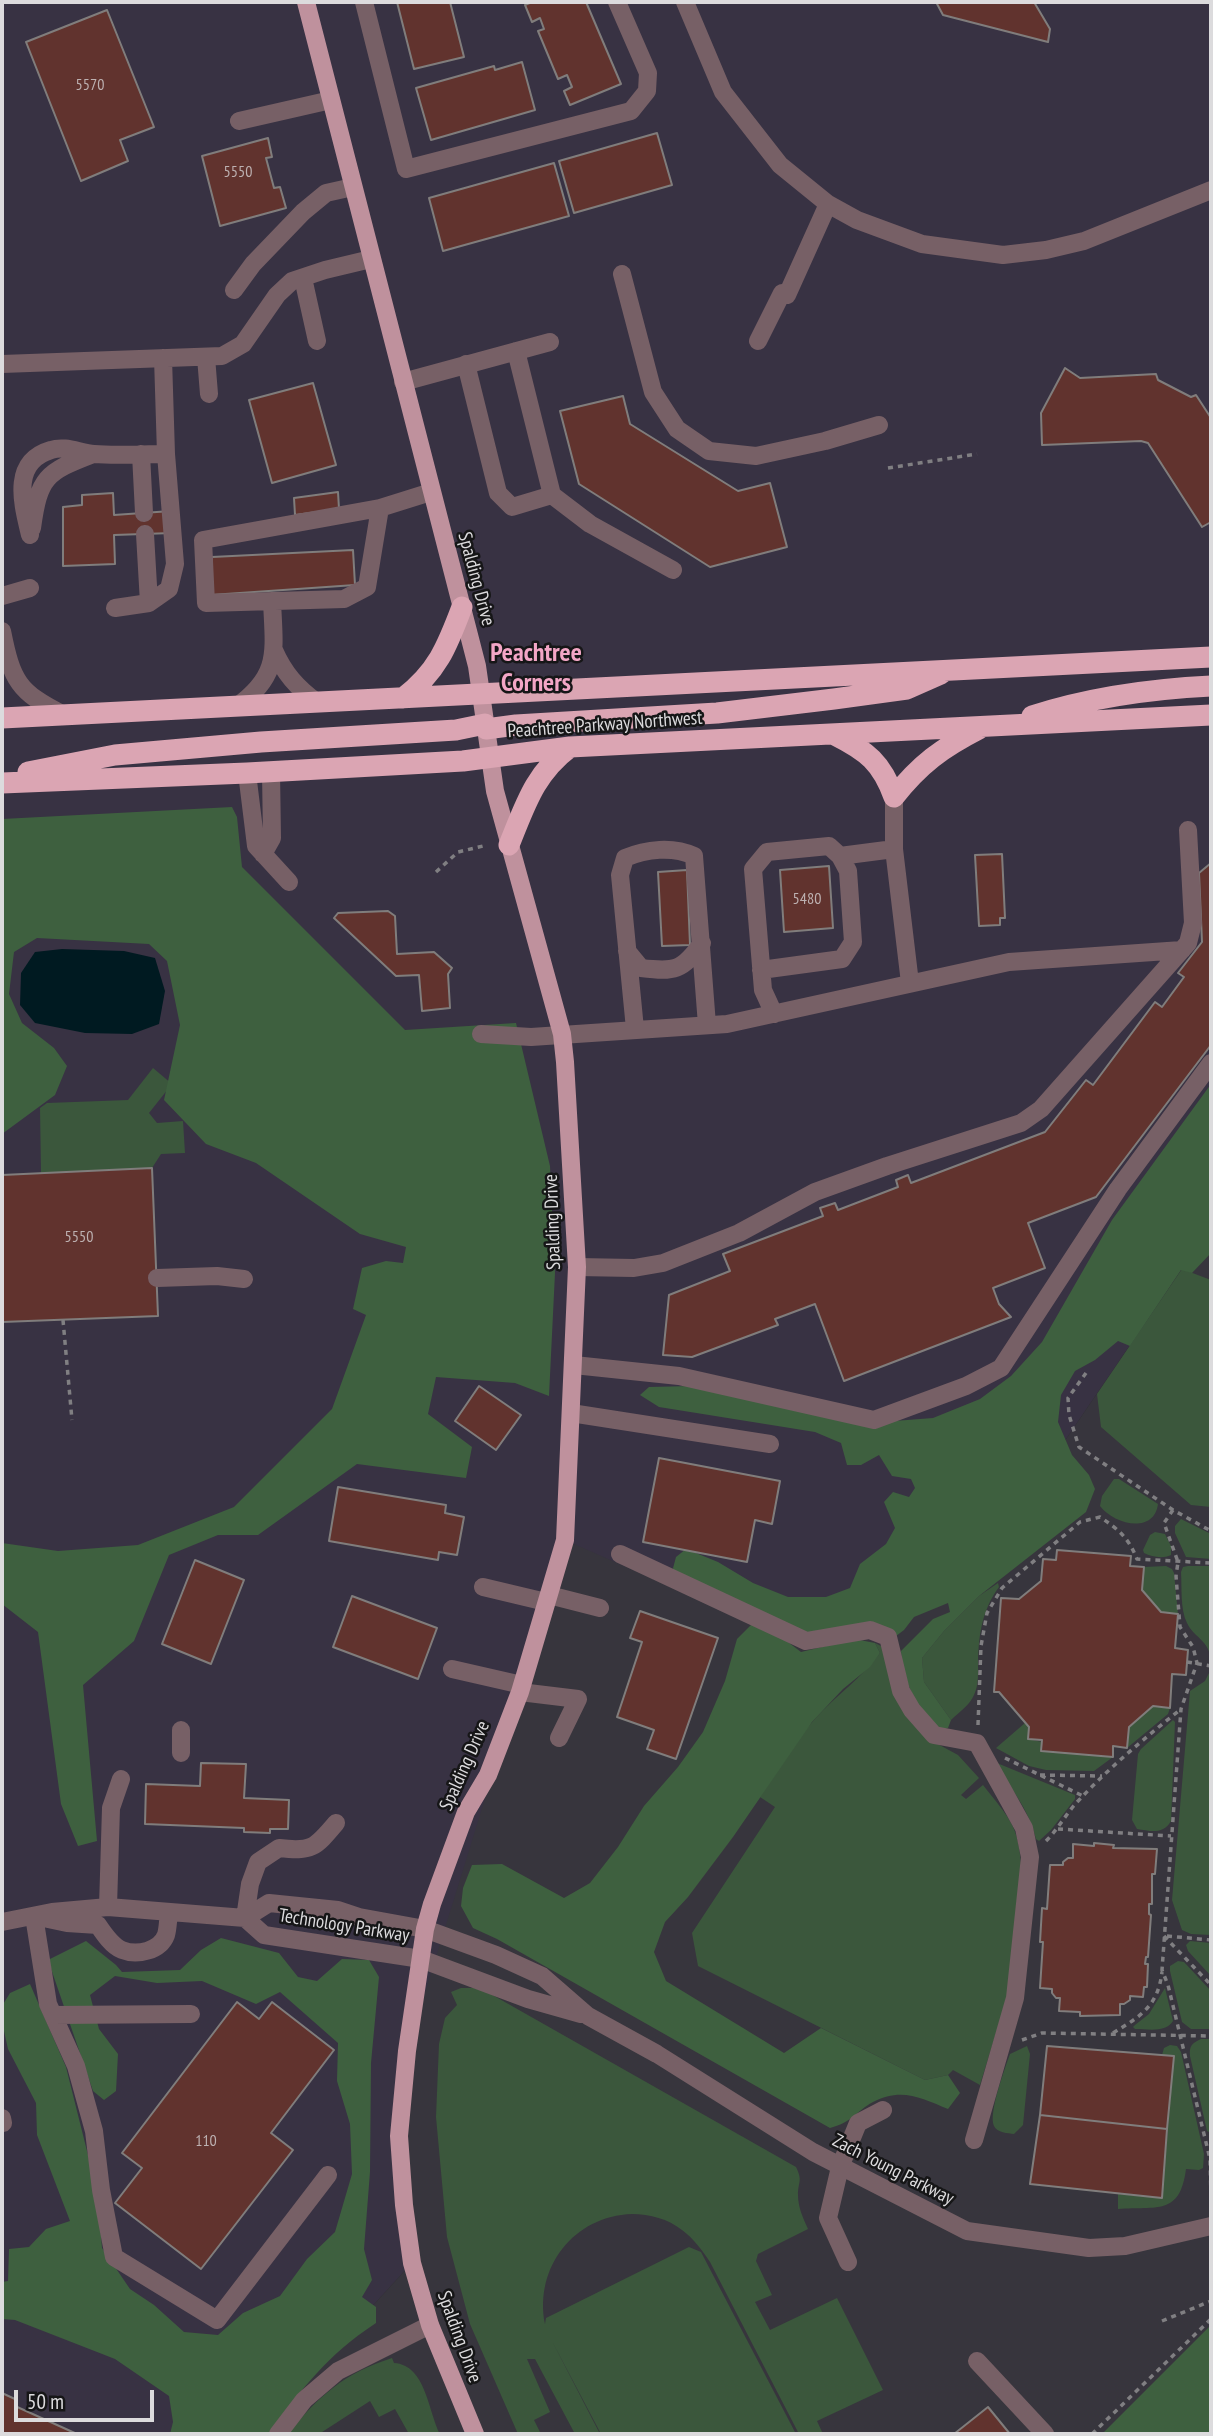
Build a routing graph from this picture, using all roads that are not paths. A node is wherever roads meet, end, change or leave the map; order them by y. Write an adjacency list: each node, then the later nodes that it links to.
1 (306, 2): 5 (main road, Spalding Drive)
2 (365, 2): 3 (street)
3 (617, 2)
4 (685, 2): 9 (street)
5 (331, 100): 6 (street); 7 (main road, Spalding Drive)
6 (239, 121)
7 (353, 187): 10 (main road, Spalding Drive); 13 (street)
8 (1211, 190): 9 (street)
9 (828, 204): 15 (street)
10 (371, 259): 12 (street); 22 (main road, Spalding Drive)
11 (622, 274): 24 (street)
12 (303, 278): 14 (street); 18 (street)
13 (233, 290)
14 (317, 341)
15 (758, 341)
16 (550, 342): 17 (street)
17 (516, 351): 21 (street); 29 (street)
18 (206, 357): 19 (street); 23 (street)
19 (163, 358): 20 (street); 27 (street)
20 (2, 364)
21 (466, 365): 22 (street); 29 (street)
22 (403, 382): 28 (main road, Spalding Drive)
23 (209, 394)
24 (879, 425)
25 (93, 454): 25 (street); 26 (street)
26 (141, 454): 27 (street); 31 (street)
27 (166, 454): 37 (street)
28 (431, 492): 30 (street); 38 (main road, Spalding Drive)
29 (552, 495): 33 (street)
30 (380, 508): 36 (street); 36 (street)
31 (144, 513)
32 (145, 534): 37 (street)
33 (673, 570)
34 (30, 588): 35 (street)
35 (2, 596)
36 (272, 601): 41 (street)
37 (149, 603): 39 (street)
38 (462, 607): 45 (main road, Spalding Drive); 46 (highway)
39 (115, 608)
40 (2, 631): 49 (street)
41 (274, 650): 47 (street); 48 (street)
42 (1211, 657): 43 (highway, Peachtree Parkway Northwest)
43 (952, 669): 45 (highway, Peachtree Parkway Northwest); 53 (highway)
44 (1211, 686): 52 (highway)
45 (481, 693): 46 (highway, Peachtree Parkway Northwest); 53 (main road, Spalding Drive)
46 (403, 698): 47 (highway, Peachtree Parkway Northwest)
47 (318, 702): 48 (highway, Peachtree Parkway Northwest)
48 (236, 707): 49 (highway, Peachtree Parkway Northwest)
49 (64, 715): 51 (highway, Peachtree Parkway Northwest)
50 (1211, 715): 52 (highway, Peachtree Parkway Northwest)
51 (2, 718)
52 (1008, 725): 54 (highway, Peachtree Parkway Northwest)
53 (486, 726): 57 (main road, Spalding Drive); 60 (highway)
54 (984, 726): 55 (highway, Peachtree Parkway Northwest); 61 (highway)
55 (833, 734): 56 (highway, Peachtree Parkway Northwest); 61 (highway)
56 (570, 747): 57 (highway, Peachtree Parkway Northwest); 63 (highway)
57 (490, 757): 58 (highway, Peachtree Parkway Northwest); 63 (main road, Spalding Drive)
58 (271, 772): 59 (highway, Peachtree Parkway Northwest); 65 (street)
59 (247, 774): 60 (highway, Peachtree Parkway Northwest); 65 (street)
60 (2, 781)
61 (894, 797): 64 (street)
62 (1188, 830): 69 (street)
63 (509, 845): 77 (main road, Spalding Drive)
64 (894, 849): 66 (street); 72 (street)
65 (263, 854): 67 (street)
66 (840, 856): 71 (street); 71 (street)
67 (289, 882)
68 (702, 943): 70 (street); 70 (street); 74 (street)
69 (1182, 950): 72 (street); 79 (street)
70 (627, 951): 75 (street)
71 (761, 970): 73 (street)
72 (910, 983): 73 (street)
73 (774, 1014): 74 (street)
74 (707, 1025): 75 (street)
75 (635, 1029): 77 (street)
76 (481, 1034): 77 (street)
77 (562, 1034): 79 (main road, Spalding Drive)
78 (1211, 1063): 82 (street)
79 (577, 1267): 82 (main road, Spalding Drive)
80 (157, 1278): 81 (street)
81 (244, 1279)
82 (573, 1365): 83 (main road, Spalding Drive)
83 (571, 1412): 84 (street); 87 (main road, Spalding Drive)
84 (770, 1444)
85 (620, 1554): 107 (street)
86 (483, 1587): 87 (street)
87 (547, 1599): 88 (street); 90 (main road, Spalding Drive)
88 (600, 1608)
89 (452, 1670): 90 (street)
90 (521, 1688): 92 (street); 101 (main road, Spalding Drive)
91 (181, 1730): 93 (street)
92 (559, 1738)
93 (181, 1753)
94 (121, 1779): 96 (street)
95 (336, 1824): 99 (street)
96 (108, 1907): 97 (street, Technology Parkway); 98 (street, Technology Parkway)
97 (169, 1912): 98 (street); 99 (street, Technology Parkway)
98 (34, 1916): 100 (street, Technology Parkway); 103 (street)
99 (243, 1918): 101 (street, Technology Parkway); 102 (street, Technology Parkway)
100 (2, 1922)
101 (425, 1929): 102 (main road, Spalding Drive); 105 (street, Zach Young Parkway)
102 (421, 1959): 105 (street, Zach Young Parkway); 112 (main road, Spalding Drive)
103 (52, 2014): 104 (street); 109 (street)
104 (191, 2014)
105 (588, 2016): 108 (street, Zach Young Parkway)
106 (883, 2110): 108 (street)
107 (974, 2140)
108 (840, 2166): 110 (street, Zach Young Parkway); 111 (street)
109 (328, 2175)
110 (1211, 2226)
111 (848, 2262)
112 (430, 2325): 114 (street); 115 (main road, Spalding Drive)
113 (977, 2361): 116 (street)
114 (278, 2434)
115 (475, 2434)
116 (1045, 2434)

